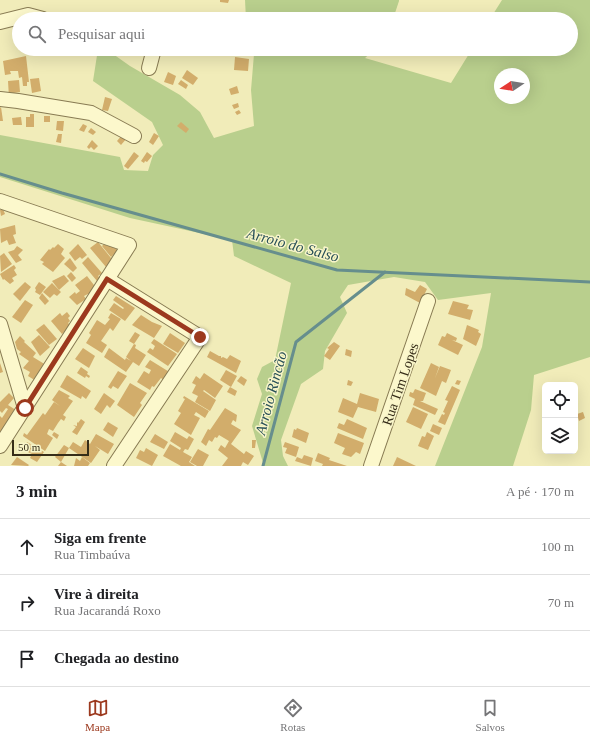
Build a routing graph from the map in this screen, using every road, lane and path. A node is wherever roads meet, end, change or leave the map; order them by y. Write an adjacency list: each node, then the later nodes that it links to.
1 (12, 19): 2 (street)
2 (0, 22)
3 (152, 56): 4 (street)
4 (149, 68)
5 (0, 100): 6 (street)
6 (134, 136)
7 (0, 201): 8 (street)
8 (107, 279): 11 (street); 13 (street)
9 (428, 301): 14 (street, Rua Tim Lopes)
10 (0, 324): 11 (street)
11 (25, 408): 12 (street)
12 (0, 446)
13 (114, 466)
14 (371, 466)

